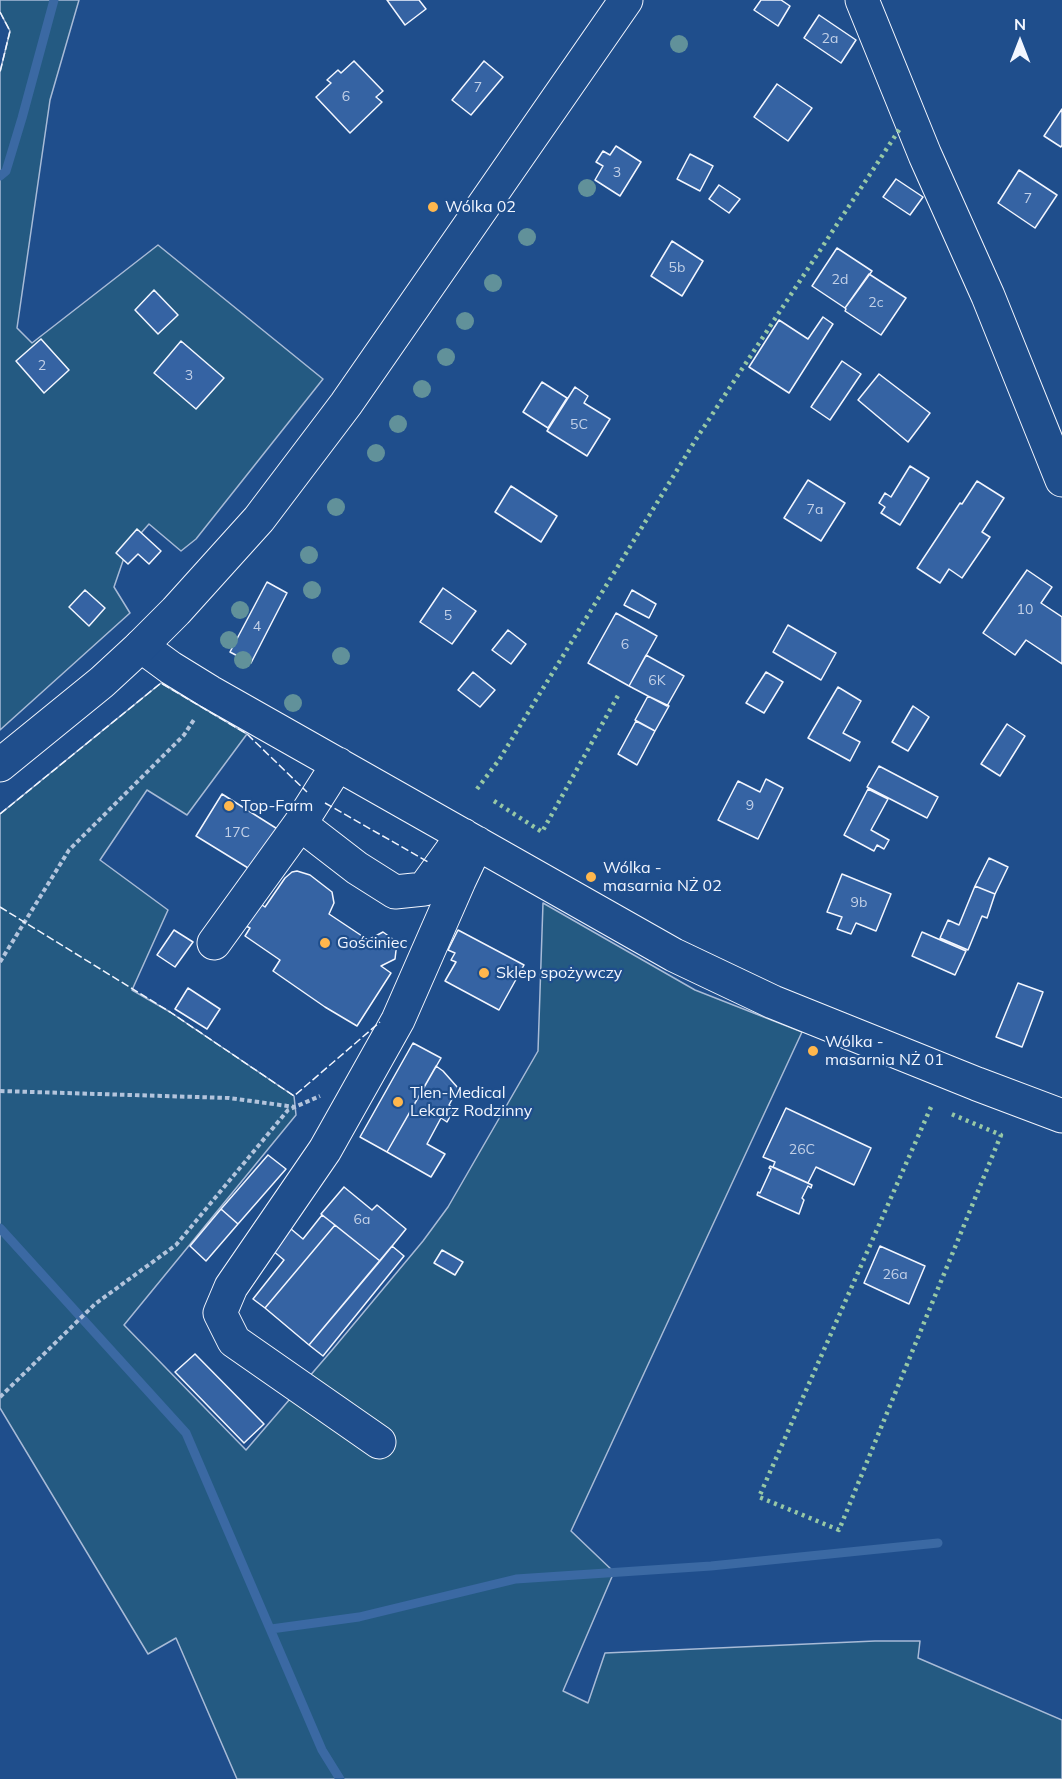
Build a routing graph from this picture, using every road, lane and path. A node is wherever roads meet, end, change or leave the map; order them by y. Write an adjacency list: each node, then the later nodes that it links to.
1 (626, 0): 4 (street)
2 (862, 0): 3 (street)
3 (1062, 480)
4 (141, 646): 6 (street); 7 (street)
5 (195, 717): 11 (path)
6 (338, 764): 8 (street); 9 (street)
7 (0, 765)
8 (300, 824): 9 (street); 10 (street)
9 (470, 839): 15 (street); 17 (street)
10 (214, 943)
11 (0, 962)
12 (0, 1091): 14 (path)
13 (323, 1095): 14 (path)
14 (295, 1107): 16 (path)
15 (1062, 1116)
16 (0, 1397)
17 (379, 1442)

